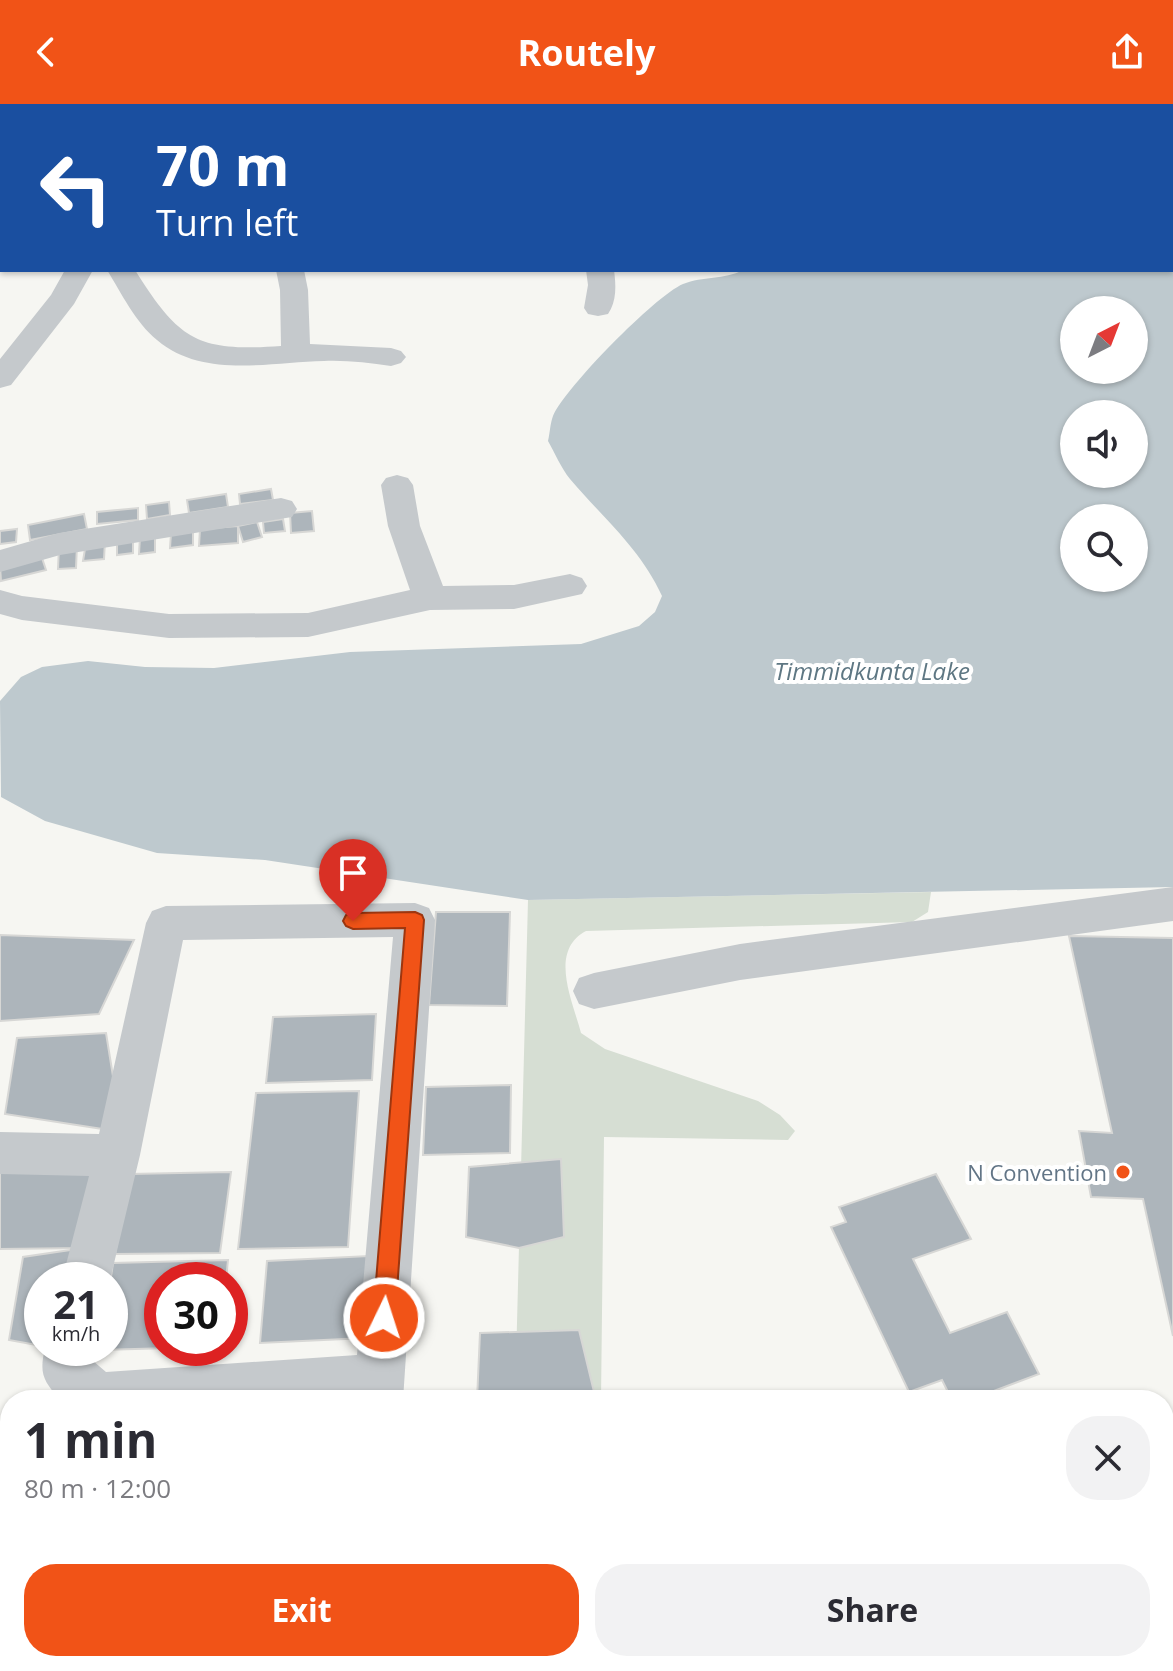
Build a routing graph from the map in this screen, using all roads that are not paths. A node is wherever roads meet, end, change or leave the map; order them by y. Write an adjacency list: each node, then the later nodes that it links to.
1 (78, 272): 8 (street)
2 (122, 272): 6 (street)
3 (290, 272): 6 (street)
4 (600, 272): 5 (street)
5 (598, 308)
6 (296, 354): 7 (street)
7 (391, 357)
8 (0, 379)
9 (397, 485): 13 (street)
10 (281, 509): 11 (street)
11 (0, 561)
12 (570, 586): 13 (street)
13 (430, 598): 14 (street)
14 (0, 602)
15 (1173, 904): 16 (street)
16 (594, 991)
17 (0, 1153): 18 (street)
18 (117, 1155): 19 (street); 22 (street)
19 (90, 1262)
20 (66, 1366): 21 (street)
21 (89, 1390)
22 (378, 1390)

